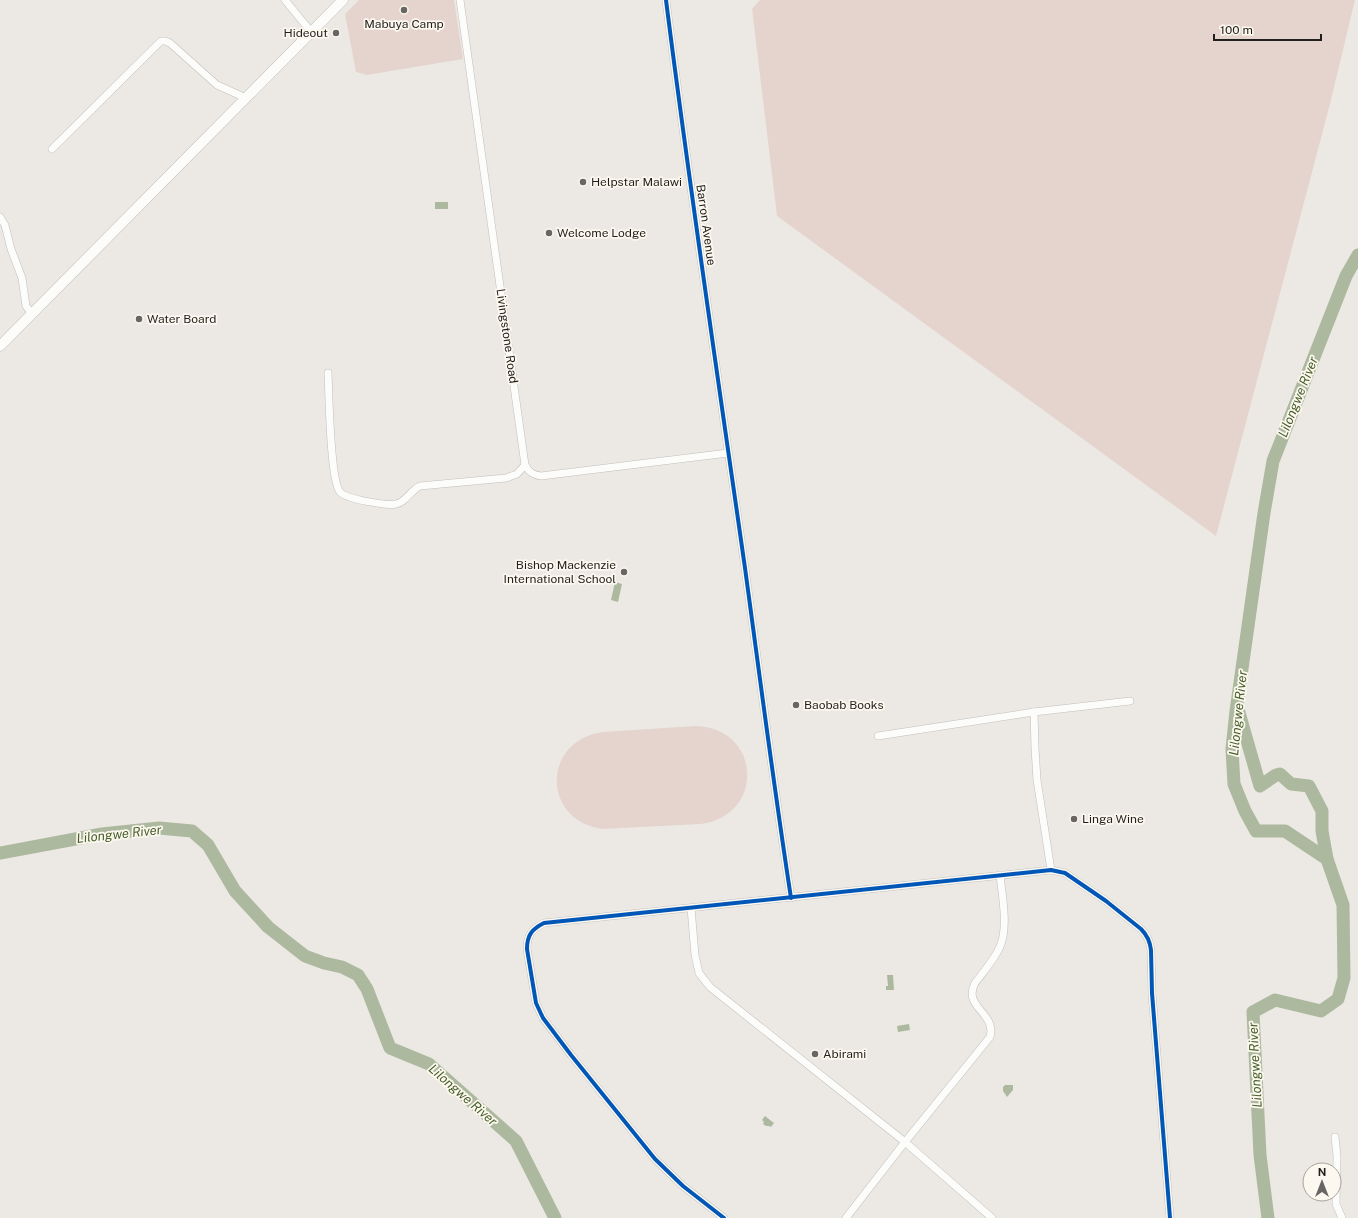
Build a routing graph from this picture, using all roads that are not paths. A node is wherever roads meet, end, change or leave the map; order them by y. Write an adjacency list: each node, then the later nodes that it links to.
1 (285, 0): 5 (street)
2 (344, 0): 5 (main road)
3 (460, 0): 13 (street, Livingstone Road)
4 (666, 0): 12 (street, Barron Avenue)
5 (312, 32): 6 (main road)
6 (246, 98): 7 (street); 9 (main road)
7 (52, 149)
8 (0, 217): 9 (street)
9 (32, 314): 10 (main road)
10 (0, 346)
11 (328, 373): 13 (street)
12 (728, 453): 13 (street); 19 (street, Barron Avenue)
13 (525, 465)
14 (1130, 701): 15 (street)
15 (1034, 712): 16 (street); 17 (street)
16 (878, 736)
17 (1051, 870): 18 (street); 26 (street)
18 (1000, 875): 19 (street); 22 (street)
19 (791, 898): 20 (street)
20 (691, 908): 22 (street); 23 (street)
21 (1335, 1137): 27 (street)
22 (905, 1142): 24 (street); 25 (street)
23 (724, 1218)
24 (846, 1218)
25 (992, 1218)
26 (1170, 1218)
27 (1342, 1218)

